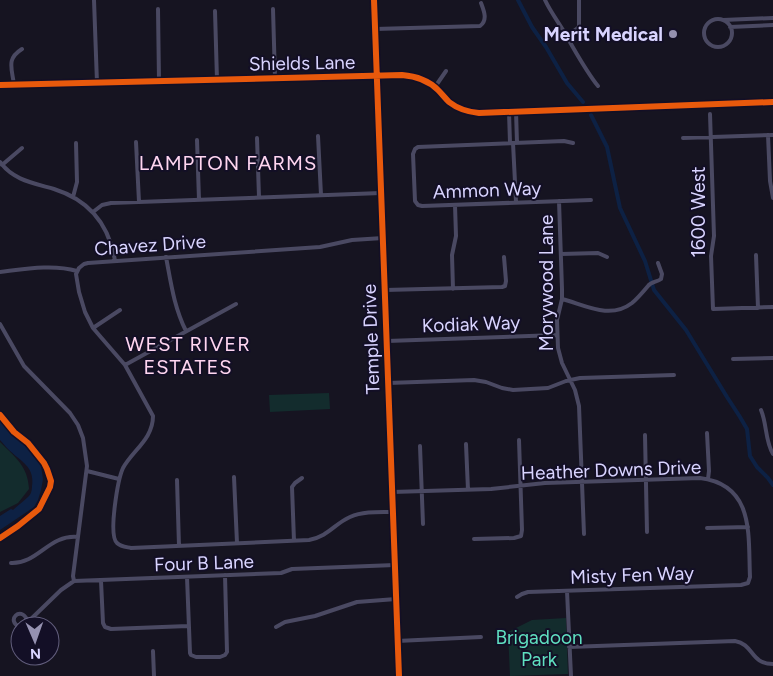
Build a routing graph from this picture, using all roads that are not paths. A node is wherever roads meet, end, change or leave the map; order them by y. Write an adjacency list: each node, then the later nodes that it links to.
1 (94, 0): 21 (street)
2 (374, 0): 13 (main road, Temple Drive)
3 (545, 0): 14 (street)
4 (579, 0): 14 (street)
5 (482, 3): 13 (street)
6 (158, 9): 20 (street)
7 (274, 9): 18 (street)
8 (215, 10): 19 (street)
9 (773, 18): 10 (street)
10 (722, 20): 12 (street); 12 (street)
11 (773, 25): 12 (street)
12 (730, 27)
13 (375, 29): 17 (main road, Temple Drive)
14 (567, 36): 24 (street)
15 (22, 49): 23 (street)
16 (446, 71): 25 (street)
17 (377, 76): 18 (main road, Shields Lane); 25 (main road, Shields Lane); 42 (main road, Temple Drive)
18 (275, 78): 19 (main road, Shields Lane)
19 (217, 80): 20 (main road, Shields Lane)
20 (160, 81): 21 (main road, Shields Lane)
21 (97, 83): 23 (main road, Shields Lane)
22 (0, 85): 23 (main road, Shields Lane)
23 (14, 85)
24 (598, 86)
25 (435, 87): 27 (main road, Shields Lane)
26 (773, 102): 28 (main road, Shields Lane)
27 (509, 112): 28 (main road, Shields Lane); 38 (street)
28 (516, 112): 38 (street)
29 (710, 114): 32 (street, 1600 West)
30 (771, 135): 32 (street); 46 (street)
31 (318, 136): 43 (street)
32 (710, 137): 34 (street); 69 (street, 1600 West)
33 (257, 138): 45 (street)
34 (683, 138)
35 (196, 140): 47 (street)
36 (136, 142): 50 (street)
37 (76, 143): 44 (street)
38 (514, 143): 39 (street); 51 (street); 52 (street, Ammon Way)
39 (573, 143)
40 (22, 148): 41 (street)
41 (1, 163): 44 (street)
42 (381, 193): 43 (street); 54 (main road, Temple Drive)
43 (320, 195): 45 (street)
44 (73, 197): 53 (street)
45 (259, 197): 47 (street)
46 (773, 198)
47 (199, 200): 50 (street)
48 (591, 200): 49 (street, Ammon Way)
49 (559, 201): 51 (street, Ammon Way); 55 (street, Morywood Lane)
50 (139, 202): 53 (street)
51 (516, 202): 52 (street, Ammon Way)
52 (455, 205): 64 (street)
53 (93, 212): 60 (street)
54 (383, 238): 57 (street, Chavez Drive); 65 (main road, Temple Drive)
55 (561, 254): 59 (street); 66 (street, Morywood Lane)
56 (756, 255): 69 (street)
57 (166, 257): 60 (street, Chavez Drive); 73 (street)
58 (504, 257): 64 (street)
59 (607, 258)
60 (114, 261): 62 (street, Chavez Drive)
61 (658, 263): 66 (street)
62 (77, 271): 63 (street); 72 (street, Chavez Drive)
63 (0, 272)
64 (453, 289): 65 (street)
65 (385, 290): 75 (main road, Temple Drive)
66 (562, 299): 74 (street, Morywood Lane)
67 (236, 304): 73 (street)
68 (773, 307): 69 (street)
69 (758, 308)
70 (120, 310): 72 (street)
71 (0, 324): 89 (street)
72 (93, 328): 78 (street, Chavez Drive)
73 (186, 331): 78 (street)
74 (556, 335): 75 (street, Kodiak Way); 80 (street, Morywood Lane)
75 (387, 341): 81 (main road, Temple Drive)
76 (773, 358): 77 (street)
77 (733, 359)
78 (125, 365): 92 (street, Chavez Drive)
79 (674, 375): 80 (street)
80 (571, 380): 81 (street); 96 (street, Morywood Lane)
81 (388, 383): 100 (main road, Temple Drive)
82 (761, 410): 88 (street)
83 (707, 434): 93 (street)
84 (645, 436): 95 (street)
85 (519, 440): 97 (street)
86 (466, 444): 98 (street)
87 (420, 446): 99 (street)
88 (773, 454)
89 (87, 471): 92 (street); 107 (street)
90 (234, 477): 110 (street)
91 (302, 478): 109 (street)
92 (119, 479): 111 (street, Chavez Drive)
93 (708, 479): 95 (street, Heather Downs Drive); 103 (street, Heather Downs Drive)
94 (177, 480): 111 (street)
95 (646, 480): 96 (street, Heather Downs Drive); 105 (street)
96 (582, 482): 97 (street, Heather Downs Drive); 106 (street, Morywood Lane)
97 (520, 486): 98 (street, Heather Downs Drive); 108 (street)
98 (468, 490): 99 (street, Heather Downs Drive)
99 (422, 491): 100 (street, Heather Downs Drive); 102 (street)
100 (392, 492): 101 (main road, Temple Drive)
101 (393, 512): 109 (street); 113 (main road, Temple Drive)
102 (423, 524)
103 (748, 527): 104 (street); 118 (street, Heather Downs Drive)
104 (707, 528)
105 (647, 532)
106 (584, 534)
107 (78, 537): 112 (street); 117 (street)
108 (474, 539)
109 (294, 541): 110 (street)
110 (237, 544): 111 (street)
111 (179, 546)
112 (11, 563)
113 (395, 565): 114 (street, Four B Lane); 121 (main road, Temple Drive)
114 (225, 576): 115 (street, Four B Lane); 123 (street)
115 (187, 577): 116 (street, Four B Lane); 123 (street)
116 (101, 580): 117 (street, Four B Lane); 123 (street)
117 (74, 581): 122 (street)
118 (748, 583): 119 (street, Misty Fen Way)
119 (567, 591): 120 (street, Misty Fen Way); 127 (street)
120 (517, 597)
121 (396, 599): 124 (street); 126 (main road, Temple Drive)
122 (34, 616)
123 (188, 626)
124 (276, 627)
125 (481, 637): 126 (street)
126 (397, 641): 131 (main road, Temple Drive)
127 (569, 647): 129 (street); 132 (street)
128 (153, 651): 130 (street)
129 (773, 664)
130 (154, 676)
131 (399, 676)
132 (571, 676)

